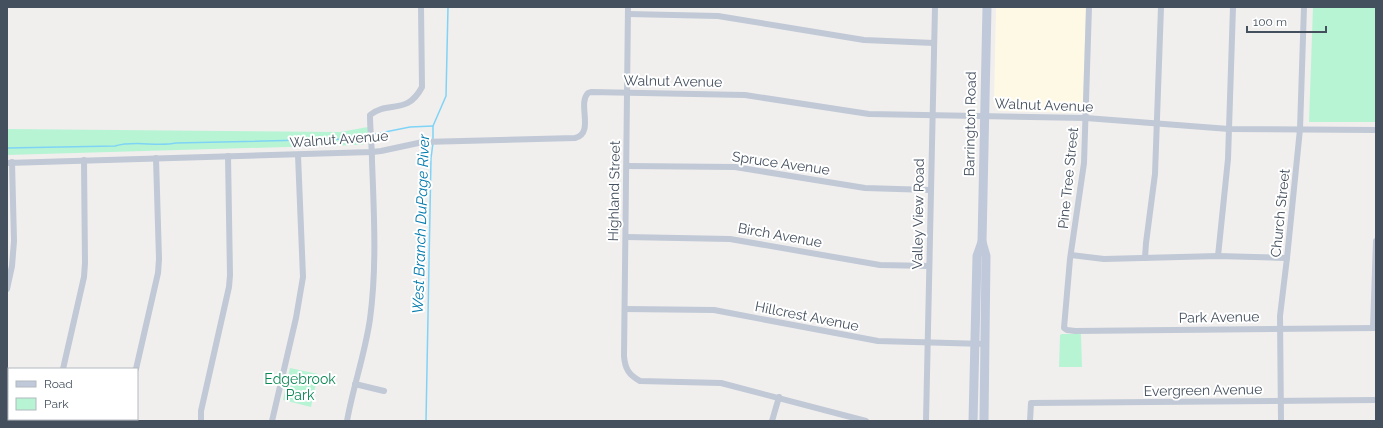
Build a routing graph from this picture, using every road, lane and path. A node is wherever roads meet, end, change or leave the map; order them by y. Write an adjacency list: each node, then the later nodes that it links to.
1 (421, 7): 19 (street)
2 (628, 7): 9 (street, Highland Street)
3 (935, 7): 10 (street, Valley View Road)
4 (987, 7): 13 (main road, Barrington Road)
5 (1089, 7): 14 (street, Pine Tree Street)
6 (1161, 7): 15 (street)
7 (1233, 7): 16 (street)
8 (1304, 7): 17 (street, Church Street)
9 (628, 14): 10 (street); 11 (street, Highland Street)
10 (934, 43): 12 (street, Valley View Road)
11 (627, 92): 12 (street, Walnut Avenue); 19 (street, Walnut Avenue); 25 (street, Highland Street)
12 (932, 115): 13 (street, Walnut Avenue); 26 (street, Valley View Road)
13 (985, 116): 14 (street, Walnut Avenue); 42 (main road, Barrington Road)
14 (1086, 118): 15 (street, Walnut Avenue); 31 (street, Pine Tree Street)
15 (1158, 123): 16 (street, Walnut Avenue); 33 (street)
16 (1229, 129): 17 (street, Walnut Avenue); 32 (street)
17 (1300, 130): 18 (street, Walnut Avenue); 34 (street, Church Street)
18 (1376, 130)
19 (372, 152): 20 (street, Walnut Avenue); 45 (street)
20 (298, 155): 21 (street, Walnut Avenue); 51 (street)
21 (228, 156): 22 (street, Walnut Avenue); 50 (street)
22 (156, 158): 23 (street, Walnut Avenue); 44 (street)
23 (84, 160): 24 (street, Walnut Avenue); 43 (street)
24 (10, 162): 29 (street)
25 (627, 166): 26 (street, Spruce Avenue); 27 (street, Highland Street)
26 (930, 190): 35 (street, Valley View Road)
27 (626, 237): 35 (street, Birch Avenue); 37 (street, Highland Street)
28 (7, 241): 29 (street)
29 (14, 241): 36 (street)
30 (1376, 241): 39 (street)
31 (1071, 255): 33 (street); 38 (street, Pine Tree Street)
32 (1218, 256): 33 (street); 34 (street)
33 (1145, 258)
34 (1287, 258): 40 (street, Church Street)
35 (929, 266): 41 (street, Valley View Road)
36 (7, 289)
37 (625, 309): 41 (street, Hillcrest Avenue); 47 (street, Highland Street)
38 (1064, 328): 40 (street, Park Avenue)
39 (1374, 328): 40 (street, Park Avenue)
40 (1280, 329): 49 (street, Church Street)
41 (927, 343): 42 (street, Hillcrest Avenue); 55 (street, Valley View Road)
42 (980, 344): 56 (main road, Barrington Road); 57 (main road, Barrington Road)
43 (63, 368)
44 (136, 368)
45 (355, 384): 46 (street); 52 (street)
46 (384, 391)
47 (779, 398): 53 (street); 54 (street)
48 (1376, 400): 49 (street, Evergreen Avenue)
49 (1281, 401): 58 (street, Evergreen Avenue); 59 (street, Church Street)
50 (201, 421)
51 (272, 421)
52 (347, 421)
53 (772, 421)
54 (866, 421)
55 (926, 421)
56 (973, 421)
57 (984, 421)
58 (1030, 421)
59 (1281, 421)

